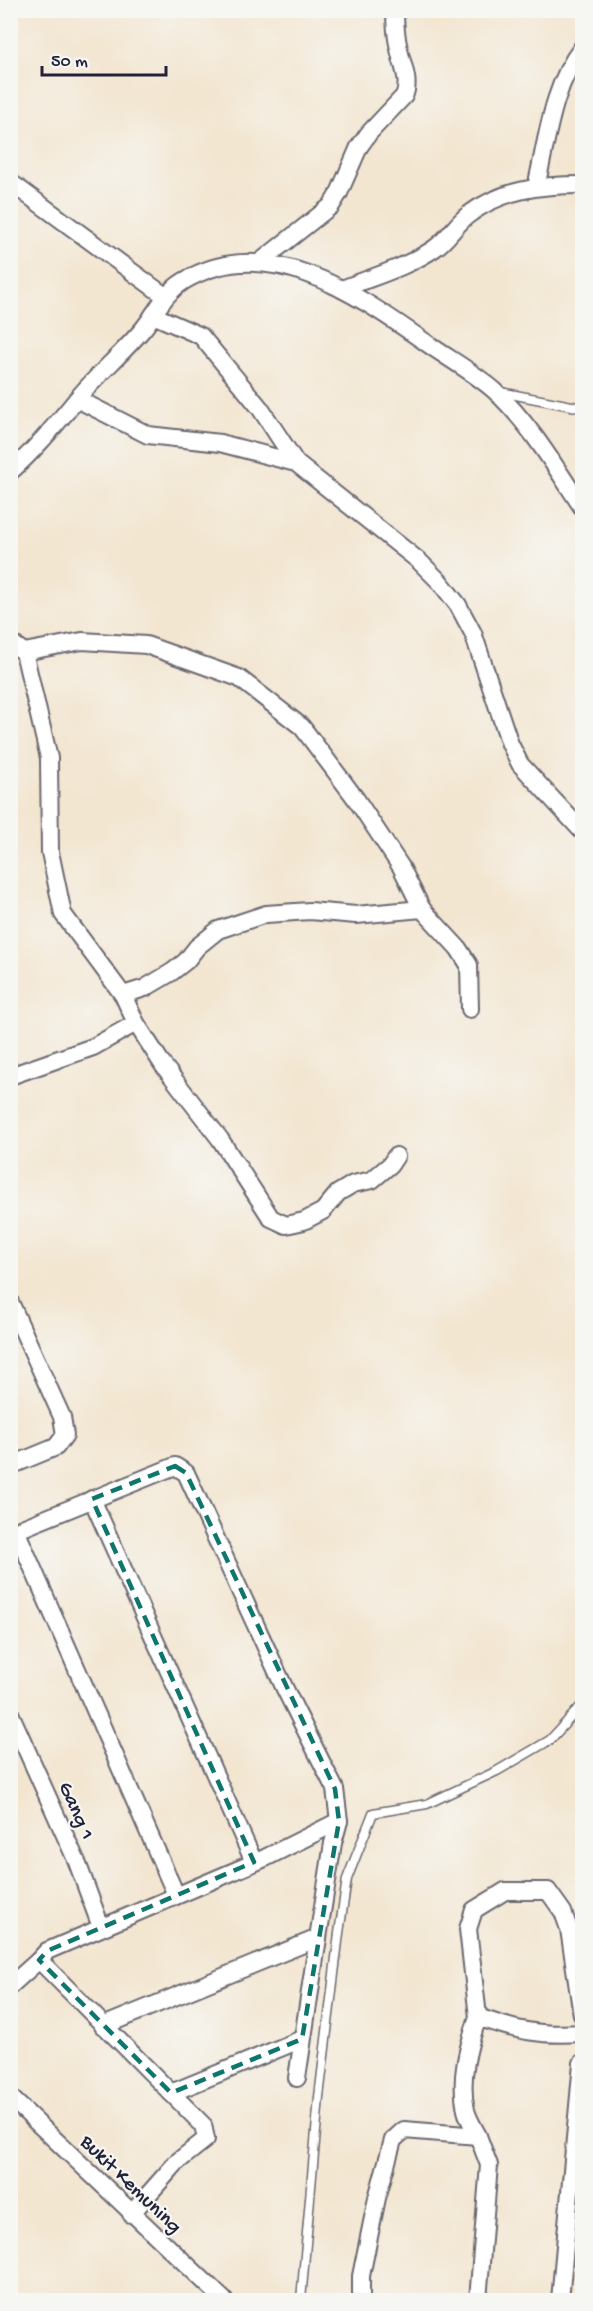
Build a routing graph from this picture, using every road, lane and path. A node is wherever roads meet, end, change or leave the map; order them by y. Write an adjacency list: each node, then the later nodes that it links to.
1 (395, 10): 6 (street)
2 (582, 48): 5 (street)
3 (10, 182): 8 (street)
4 (582, 185): 5 (street)
5 (536, 186): 7 (street)
6 (260, 262): 7 (street); 8 (street)
7 (342, 289): 10 (street)
8 (165, 296): 9 (street)
9 (153, 315): 11 (street); 13 (street)
10 (494, 390): 12 (lane); 15 (street)
11 (77, 399): 13 (street); 14 (street)
12 (582, 408)
13 (296, 463): 17 (street)
14 (10, 472)
15 (582, 507)
16 (17, 647): 18 (street); 19 (street)
17 (582, 831)
18 (422, 909): 19 (street); 20 (street)
19 (123, 995): 21 (street)
20 (470, 1009)
21 (136, 1023): 22 (street); 23 (street)
22 (10, 1076)
23 (396, 1156)
24 (10, 1302): 25 (street)
25 (10, 1466)
26 (92, 1499): 27 (street); 30 (street); 31 (street)
27 (13, 1532): 32 (street)
28 (582, 1705): 49 (lane)
29 (10, 1713): 33 (street, Gang 1)
30 (339, 1821): 31 (street); 34 (street)
31 (254, 1862): 32 (street)
32 (176, 1895): 33 (street)
33 (101, 1927): 35 (street)
34 (318, 1938): 39 (street); 41 (street)
35 (39, 1960): 36 (street); 39 (street)
36 (10, 1986)
37 (582, 2015): 38 (street)
38 (478, 2018): 40 (street); 46 (street)
39 (103, 2026): 44 (street)
40 (582, 2033)
41 (302, 2039): 43 (street); 44 (street)
42 (582, 2063): 52 (street)
43 (297, 2079)
44 (171, 2093): 47 (street)
45 (10, 2097): 47 (street, Bukit Kemuning)
46 (478, 2136): 50 (street); 51 (street)
47 (131, 2214): 48 (street, Bukit Kemuning)
48 (224, 2301)
49 (301, 2301)
50 (361, 2301)
51 (478, 2301)
52 (560, 2301)

